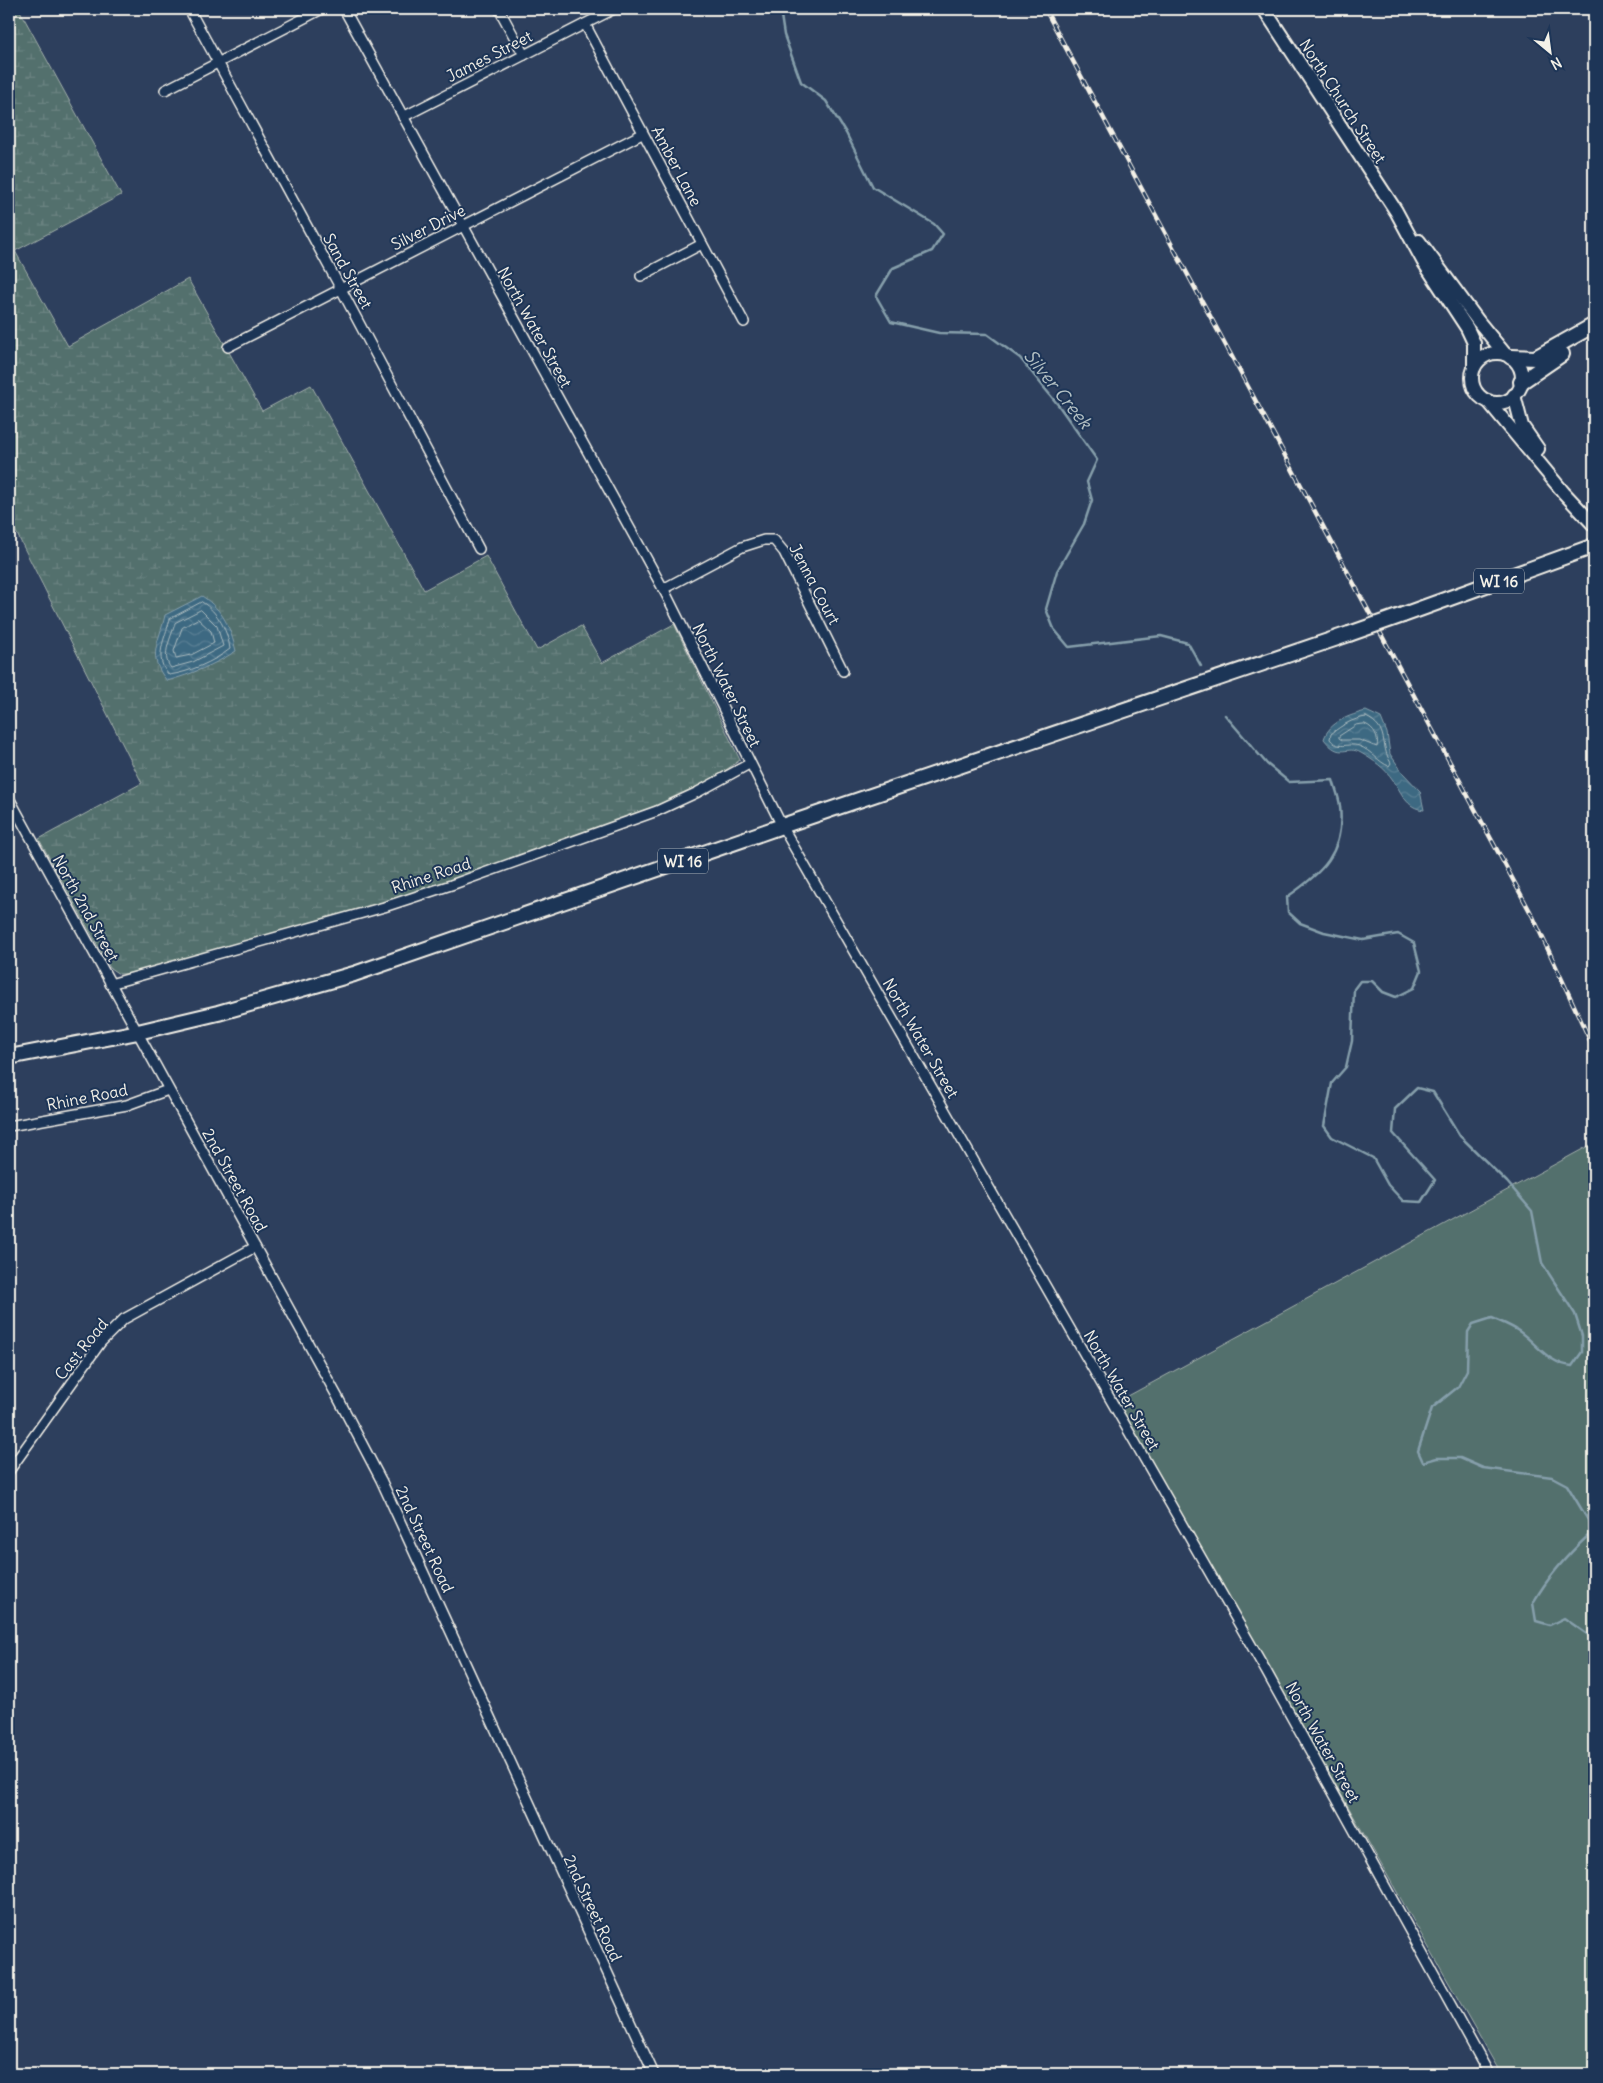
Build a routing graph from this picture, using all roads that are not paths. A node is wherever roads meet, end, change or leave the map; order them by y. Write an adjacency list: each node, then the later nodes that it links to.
1 (189, 9): 9 (street, Sand Street)
2 (322, 9): 9 (street)
3 (344, 9): 11 (street, North Water Street)
4 (499, 9): 8 (street)
5 (614, 9): 7 (street, James Street)
6 (1264, 9): 13 (main road, North Church Street)
7 (584, 24): 8 (street, James Street); 12 (street, Amber Lane)
8 (524, 55): 11 (street, James Street)
9 (218, 62): 10 (street); 17 (street, Sand Street)
10 (165, 90)
11 (403, 117): 14 (street, North Water Street)
12 (642, 134): 14 (street, Silver Drive); 15 (street, Amber Lane)
13 (1396, 211): 22 (main road, North Church Street); 23 (main road, North Church Street)
14 (463, 226): 17 (street, Silver Drive); 30 (street, North Water Street)
15 (702, 244): 16 (street); 18 (street, Amber Lane)
16 (641, 276)
17 (341, 289): 21 (street, Silver Drive); 29 (street, Sand Street)
18 (744, 322)
19 (1594, 326): 22 (highway)
20 (1594, 336): 24 (highway)
21 (228, 347)
22 (1508, 356): 23 (main road); 24 (main road)
23 (1474, 368): 26 (main road)
24 (1521, 382): 25 (main road)
25 (1514, 395): 26 (main road); 27 (main road)
26 (1488, 401): 27 (main road)
27 (1593, 524)
28 (1594, 546): 34 (highway, WI 16, bridge)
29 (479, 549)
30 (663, 589): 31 (street, Jenna Court); 32 (street, North Water Street)
31 (843, 671)
32 (749, 764): 34 (street, North Water Street); 35 (street, Rhine Road)
33 (9, 798): 35 (street, North 2nd Street)
34 (782, 826): 36 (highway, WI 16); 43 (street, North Water Street)
35 (110, 984): 36 (street, North 2nd Street)
36 (138, 1032): 37 (highway, WI 16); 38 (street, 2nd Street Road)
37 (9, 1057)
38 (168, 1090): 39 (street, Rhine Road); 40 (street, 2nd Street Road)
39 (9, 1126)
40 (255, 1247): 41 (street, Cast Road); 42 (street, 2nd Street Road)
41 (9, 1471)
42 (654, 2074)
43 (1489, 2074)

